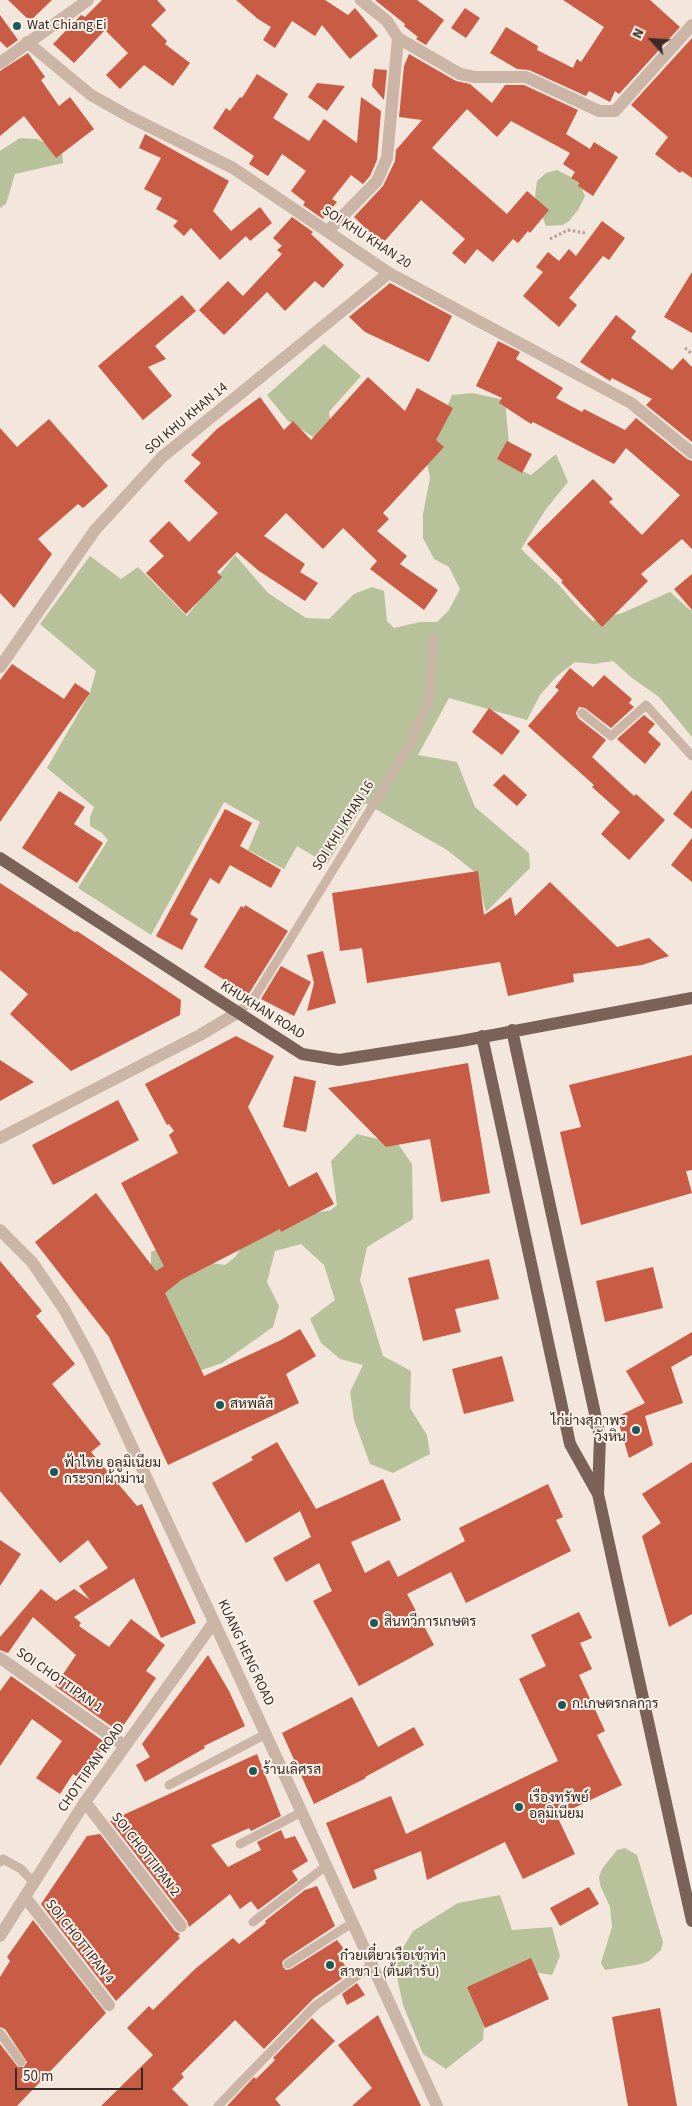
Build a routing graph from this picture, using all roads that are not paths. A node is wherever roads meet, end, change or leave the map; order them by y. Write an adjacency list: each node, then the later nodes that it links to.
1 (88, 0): 5 (street)
2 (361, 0): 4 (street)
3 (692, 25): 4 (street)
4 (398, 38): 7 (street)
5 (27, 42): 6 (street); 7 (street, SOI KHU KHAN 20)
6 (0, 63)
7 (328, 231): 8 (street, SOI KHU KHAN 20)
8 (389, 273): 9 (street, SOI KHU KHAN 20); 11 (street, SOI KHU KHAN 14)
9 (692, 453)
10 (434, 638): 16 (lane, SOI KHU KHAN 16)
11 (0, 667)
12 (582, 713): 13 (lane)
13 (692, 756)
14 (0, 858): 16 (main road, KHUKHAN ROAD)
15 (692, 998): 17 (main road, KHUKHAN ROAD)
16 (237, 1013): 18 (main road, KHUKHAN ROAD); 19 (street)
17 (512, 1030): 18 (main road, KHUKHAN ROAD); 21 (main road)
18 (482, 1036): 21 (main road)
19 (0, 1138)
20 (0, 1230): 22 (street, KUANG HENG ROAD)
21 (598, 1494): 34 (main road)
22 (214, 1622): 24 (street, KUANG HENG ROAD); 25 (street, CHOTTIPAN ROAD)
23 (0, 1658): 25 (street, SOI CHOTTIPAN 1)
24 (266, 1734): 26 (lane); 28 (street, KUANG HENG ROAD)
25 (126, 1746): 27 (street, CHOTTIPAN ROAD)
26 (169, 1785)
27 (85, 1802): 32 (street, CHOTTIPAN ROAD); 37 (street, SOI CHOTTIPAN 2)
28 (302, 1812): 29 (lane); 31 (street, KUANG HENG ROAD)
29 (240, 1844)
30 (0, 1862): 32 (lane)
31 (326, 1866): 35 (lane); 36 (street, KUANG HENG ROAD)
32 (34, 1883): 33 (street, CHOTTIPAN ROAD)
33 (26, 1897): 38 (street, CHOTTIPAN ROAD); 41 (street, SOI CHOTTIPAN 4)
34 (692, 1921)
35 (253, 1922)
36 (352, 1923): 39 (lane); 40 (street, KUANG HENG ROAD)
37 (182, 1926)
38 (0, 1936)
39 (288, 1964)
40 (372, 1966): 44 (lane); 45 (street, KUANG HENG ROAD)
41 (109, 2005)
42 (0, 2033): 43 (lane)
43 (21, 2062)
44 (218, 2106)
45 (437, 2106)

